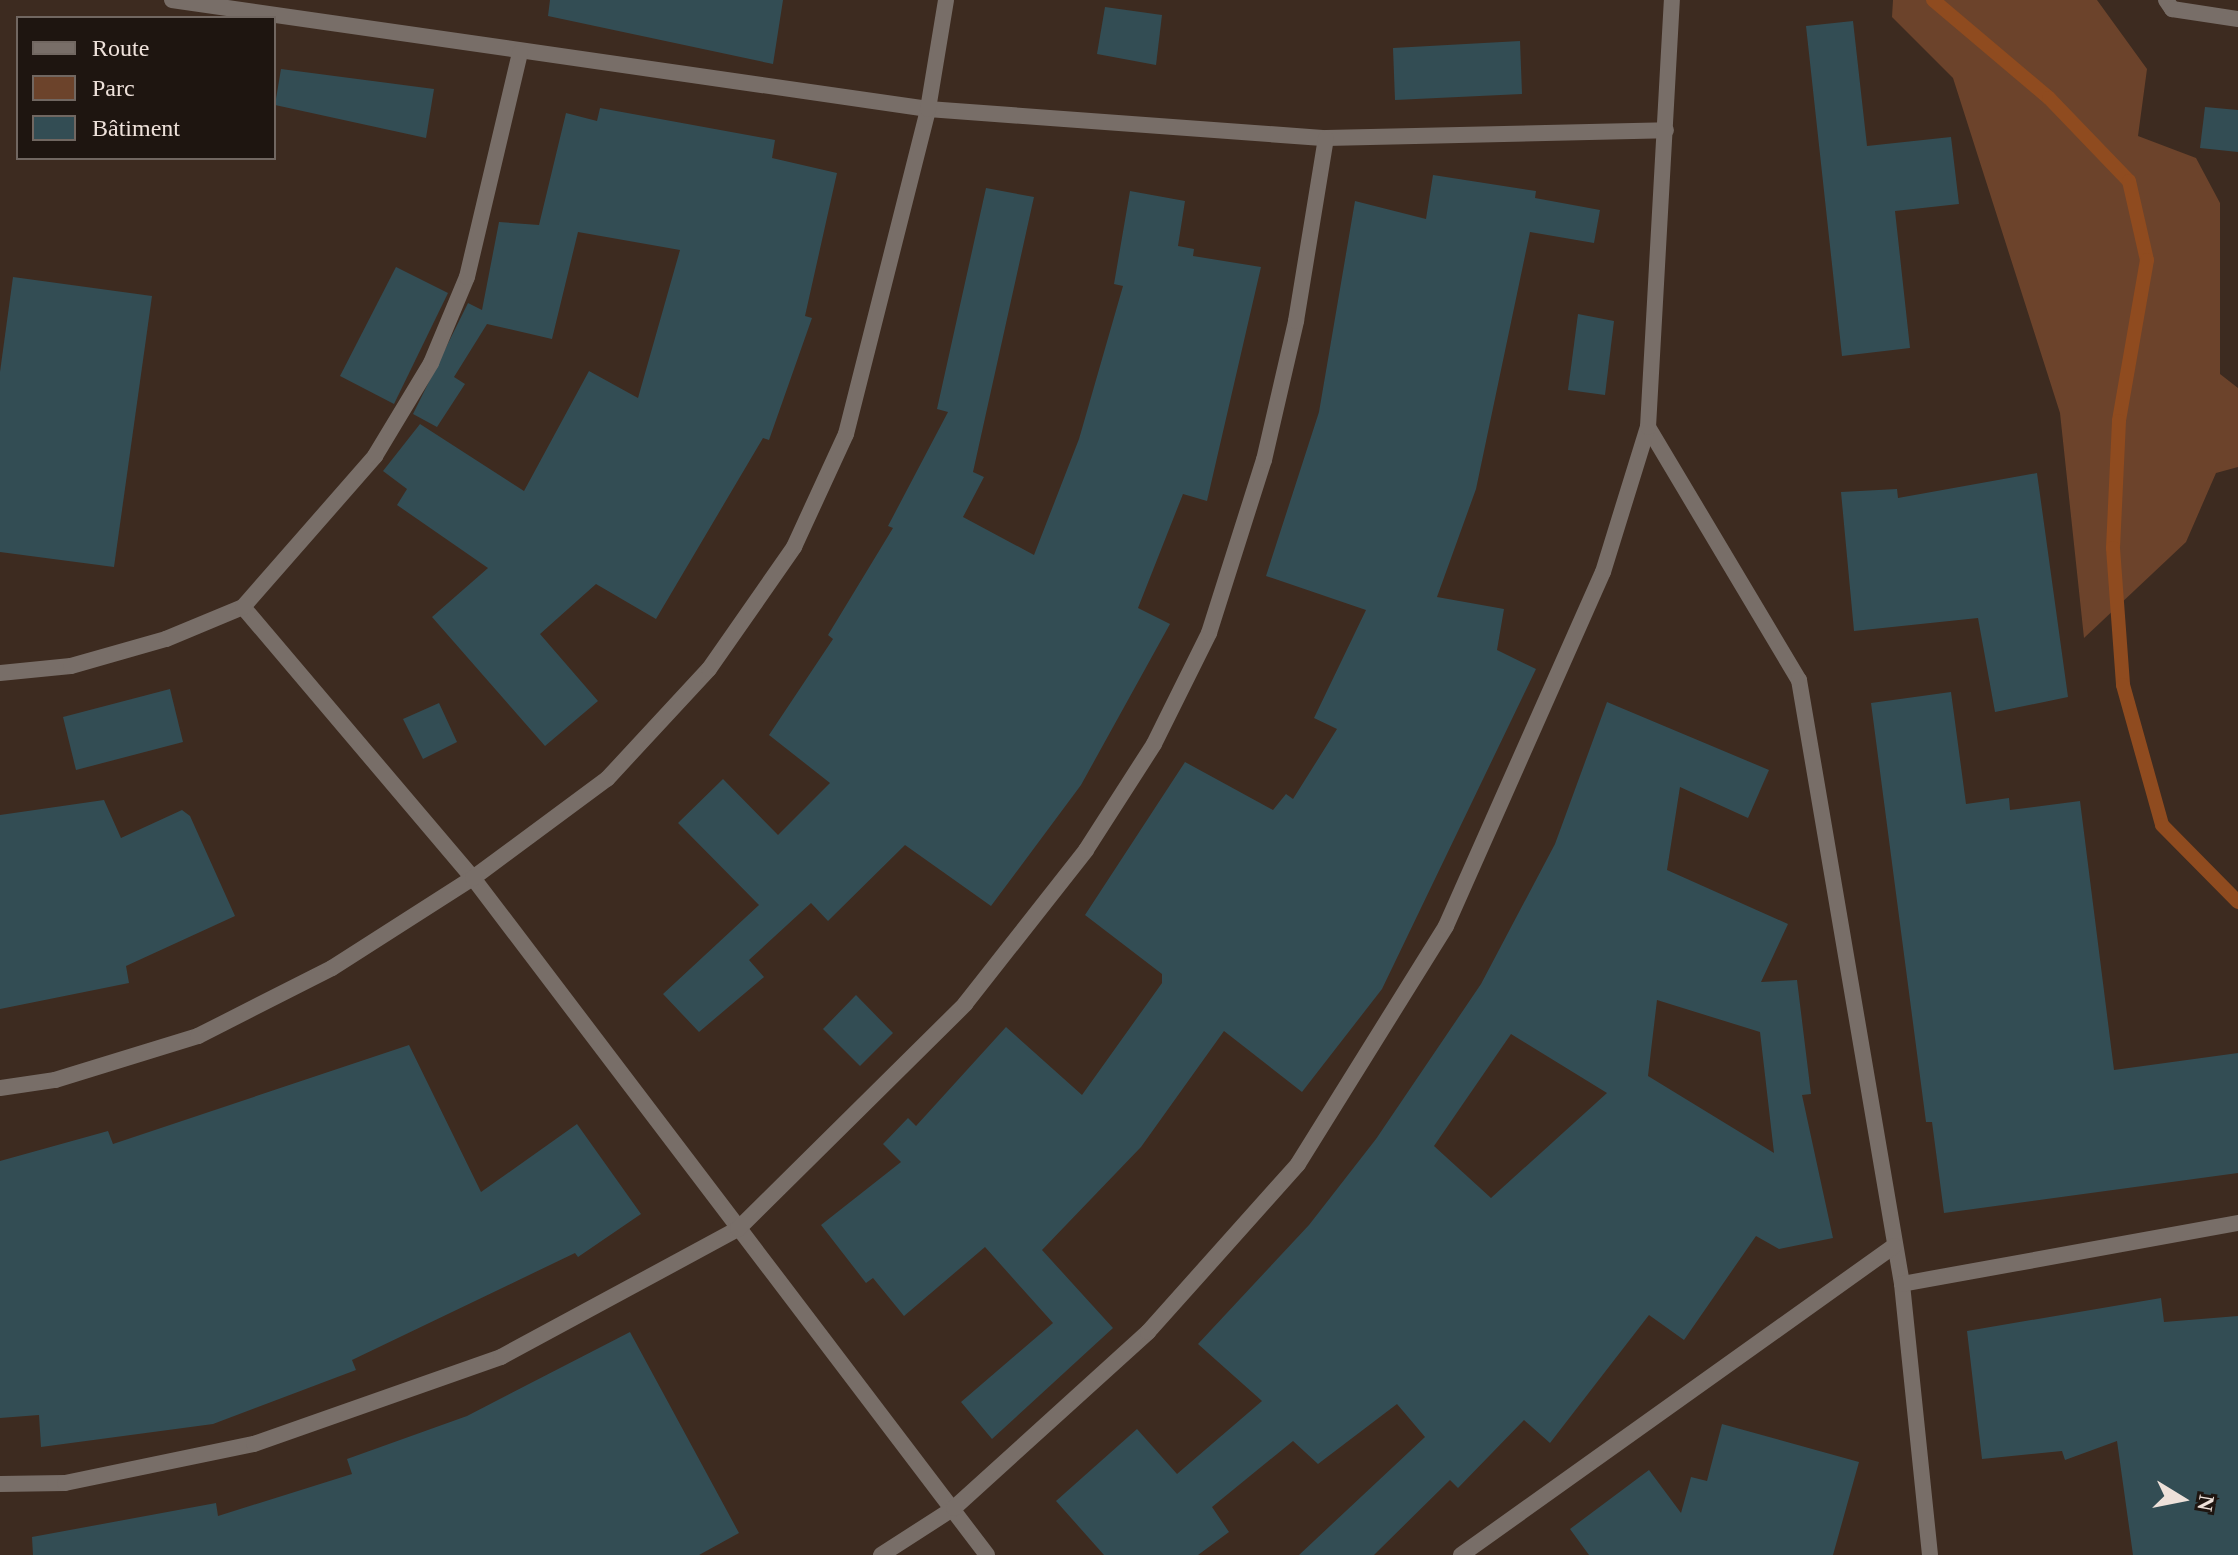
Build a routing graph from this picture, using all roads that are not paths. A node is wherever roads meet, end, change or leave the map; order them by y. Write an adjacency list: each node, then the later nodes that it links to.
1 (172, 0): 6 (street)
2 (946, 0): 7 (street)
3 (1672, 0): 8 (street)
4 (2166, 0): 5 (street)
5 (2238, 19)
6 (520, 52): 7 (street); 11 (street)
7 (928, 109): 9 (street); 13 (street)
8 (1666, 130): 9 (street); 10 (street)
9 (1326, 138): 16 (street)
10 (1648, 427): 17 (street); 20 (street)
11 (243, 607): 12 (street); 13 (street)
12 (0, 673)
13 (473, 878): 14 (street); 16 (street)
14 (0, 1088)
15 (2238, 1223): 18 (street)
16 (738, 1229): 19 (street); 20 (street)
17 (1894, 1246): 18 (street); 23 (street)
18 (1902, 1284): 24 (street)
19 (0, 1484)
20 (954, 1508): 21 (street); 22 (street)
21 (881, 1555)
22 (987, 1555)
23 (1461, 1555)
24 (1930, 1555)

